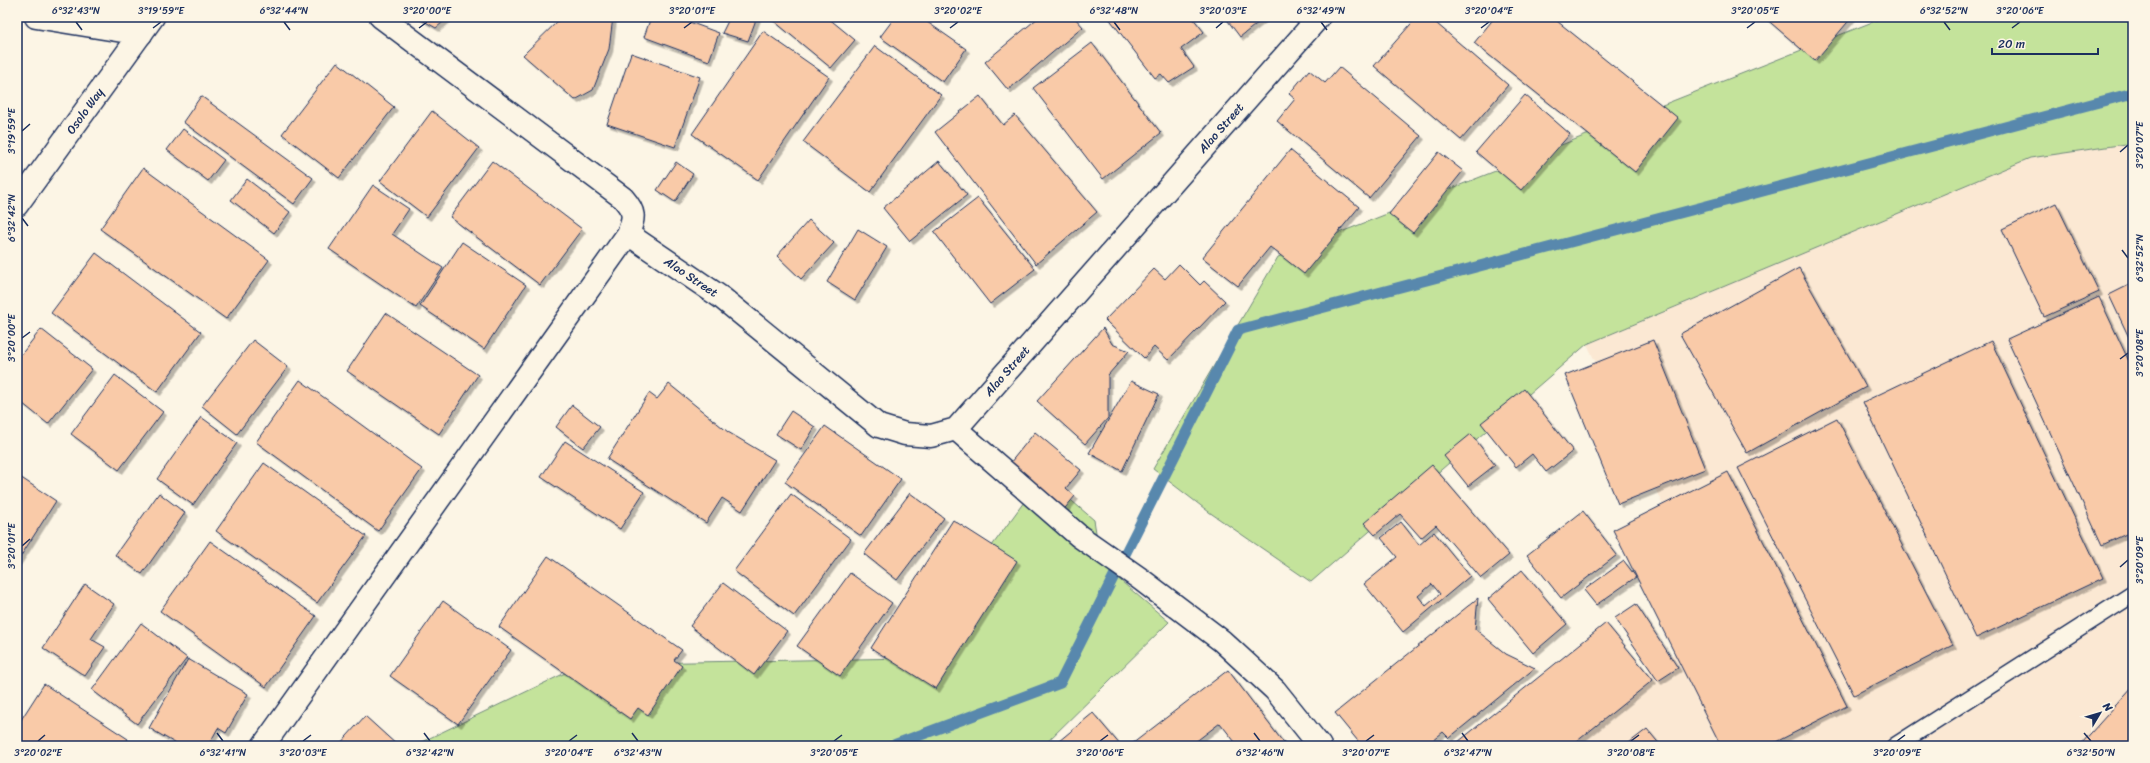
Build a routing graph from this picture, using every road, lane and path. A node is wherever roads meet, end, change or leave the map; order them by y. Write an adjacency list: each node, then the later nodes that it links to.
1 (36, 17): 4 (street)
2 (381, 17): 6 (street)
3 (1319, 17): 7 (street, Alao Street)
4 (147, 26): 5 (street, Osolo Way)
5 (17, 205)
6 (628, 234): 7 (street, Alao Street); 9 (street)
7 (956, 429): 10 (street)
8 (2133, 594): 11 (lane)
9 (263, 746)
10 (1320, 746)
11 (1895, 746)

